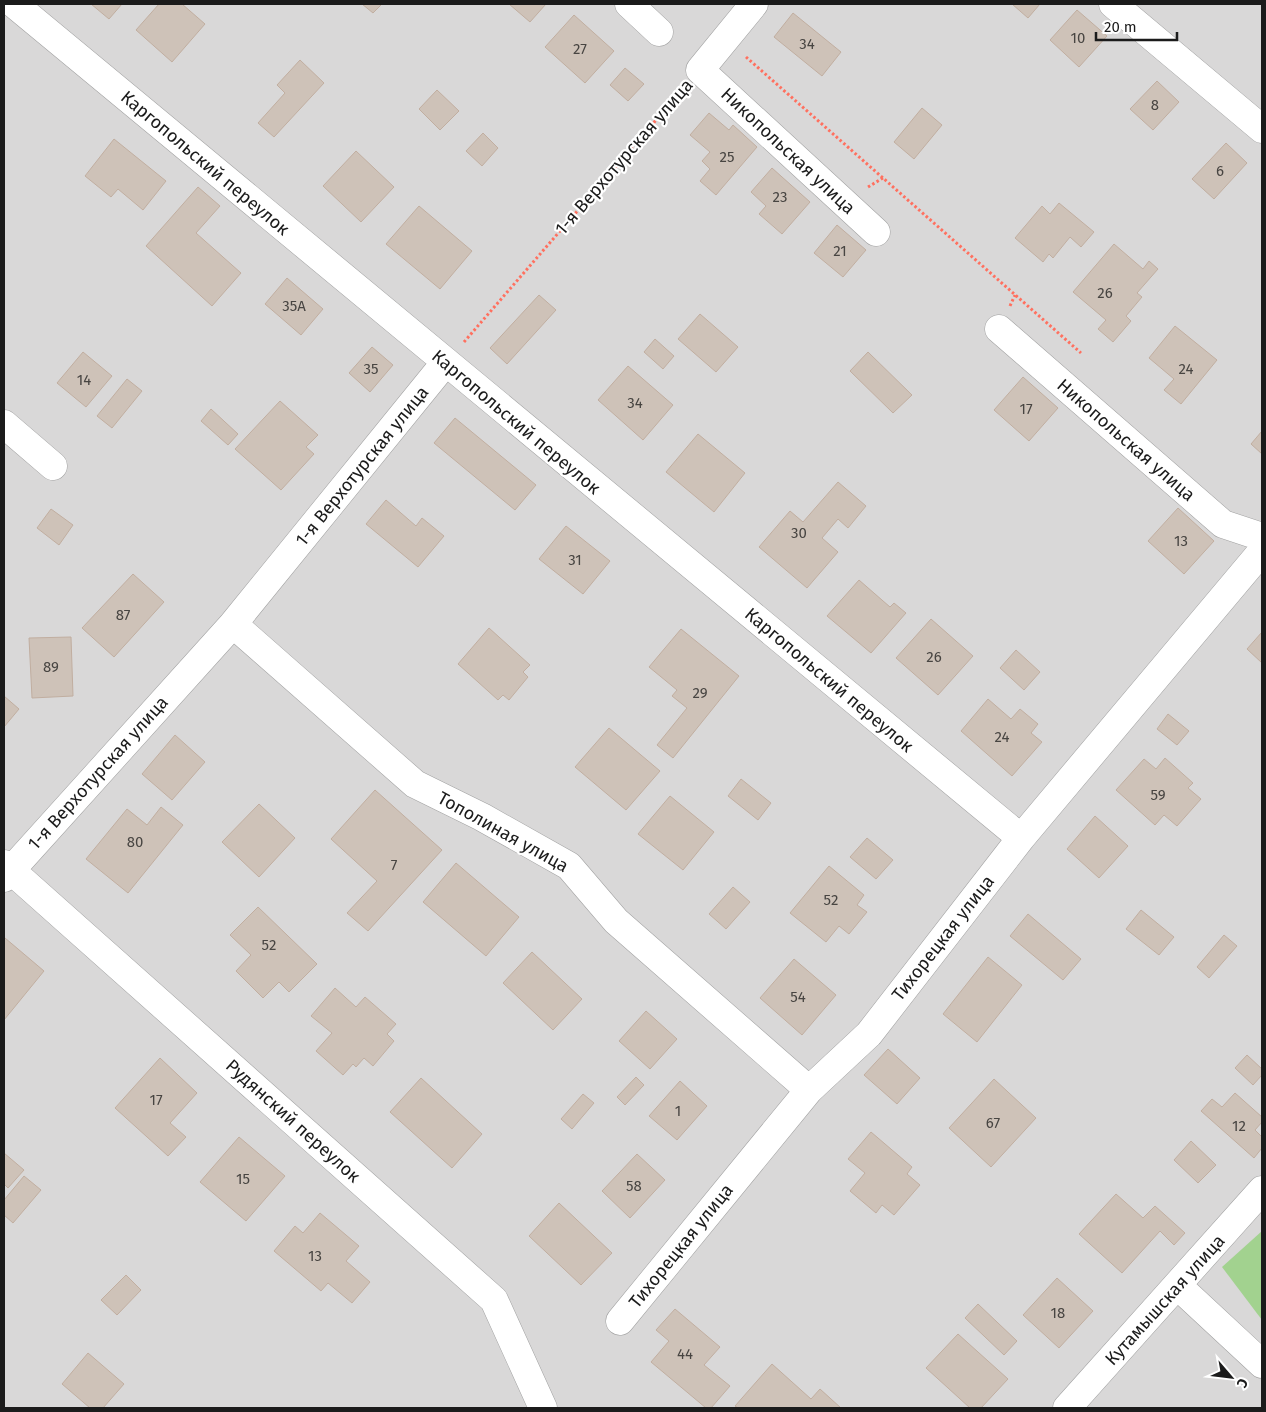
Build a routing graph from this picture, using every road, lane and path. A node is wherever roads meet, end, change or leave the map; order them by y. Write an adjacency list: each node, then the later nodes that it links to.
1 (14, 4): 12 (street, Каргопольский переулок)
2 (629, 4): 5 (street)
3 (754, 4): 6 (street, 1-я Верхотурская улица)
4 (1113, 4): 8 (street)
5 (659, 32)
6 (725, 39): 7 (street, 1-я Верхотурская улица); 11 (path)
7 (700, 70): 9 (street, Никопольская улица); 12 (path, 1-я Верхотурская улица)
8 (1262, 129)
9 (876, 232)
10 (999, 329): 15 (street, Никопольская улица)
11 (1081, 353)
12 (445, 363): 17 (street, 1-я Верхотурская улица); 18 (street, Каргопольский переулок)
13 (4, 424): 14 (street)
14 (54, 466)
15 (1262, 537)
16 (1262, 552): 18 (street, Тихорецкая улица)
17 (233, 624): 19 (street, 1-я Верхотурская улица); 20 (street, Тополиная улица)
18 (1020, 838): 20 (street, Тихорецкая улица)
19 (6, 870): 25 (street, Рудянский переулок)
20 (809, 1090): 23 (street, Тихорецкая улица)
21 (1262, 1190): 22 (street, Кутамышская улица)
22 (1178, 1286): 24 (street); 26 (street, Кутамышская улица)
23 (620, 1321)
24 (1262, 1364)
25 (543, 1408)
26 (1067, 1408)

